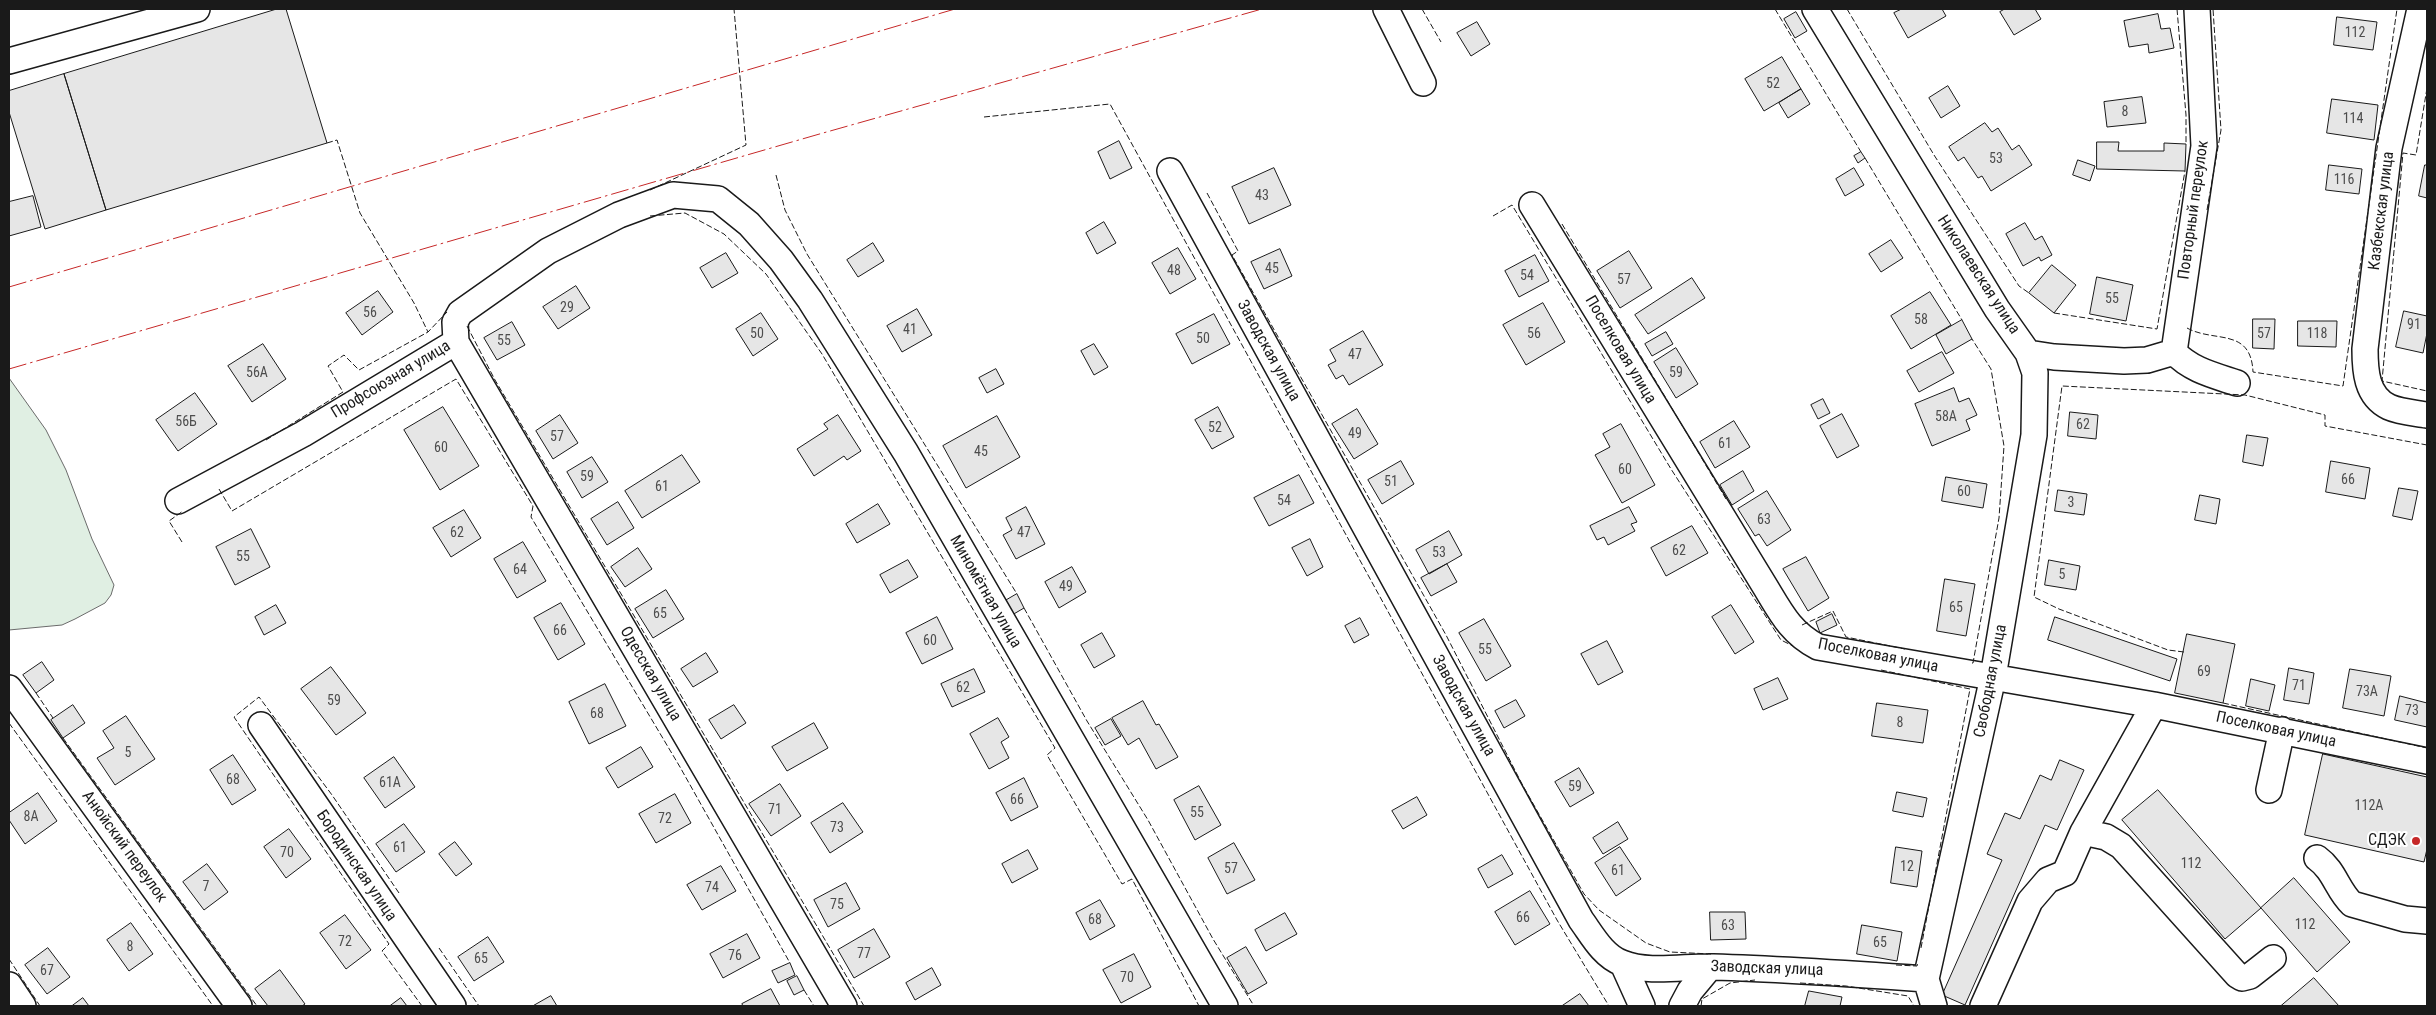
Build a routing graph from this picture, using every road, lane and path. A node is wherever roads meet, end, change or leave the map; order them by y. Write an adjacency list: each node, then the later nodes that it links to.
1 (197, 9): 6 (street)
2 (1386, 9): 7 (street)
3 (1815, 9): 13 (street, Николаевская улица)
4 (2197, 9): 12 (street, Повторный переулок)
5 (2420, 9): 15 (street, Казбекская улица)
6 (9, 61)
7 (1423, 83)
8 (1170, 171): 28 (street, Заводская улица)
9 (718, 199): 11 (street, Профсоюзная улица); 36 (street, Миномётная улица)
10 (1532, 205): 17 (street, Поселковая улица)
11 (456, 342): 16 (street, Профсоюзная улица); 35 (street, Одесская улица)
12 (2174, 352): 13 (street, Николаевская улица); 14 (street)
13 (2028, 353): 17 (street, Свободная улица)
14 (2237, 383)
15 (2427, 415)
16 (178, 501)
17 (1994, 677): 19 (street, Поселковая улица); 30 (street, Свободная улица)
18 (9, 688): 33 (street, Анюйский переулок)
19 (2154, 705): 21 (street, Поселковая улица); 24 (street)
20 (261, 725): 34 (street, Бородинская улица)
21 (2282, 730): 22 (street, Поселковая улица); 23 (street)
22 (2427, 761)
23 (2269, 790)
24 (2083, 832): 27 (street); 40 (street)
25 (2317, 858): 26 (street)
26 (2427, 921)
27 (2273, 958)
28 (1623, 964): 29 (street, Заводская улица); 37 (street)
29 (1710, 967): 30 (street, Заводская улица); 38 (street)
30 (1926, 979): 39 (street, Свободная улица)
31 (9, 985): 32 (street)
32 (23, 1006)
33 (240, 1006)
34 (453, 1006)
35 (844, 1006)
36 (1225, 1006)
37 (1642, 1006)
38 (1682, 1006)
39 (1934, 1006)
40 (1983, 1006)

